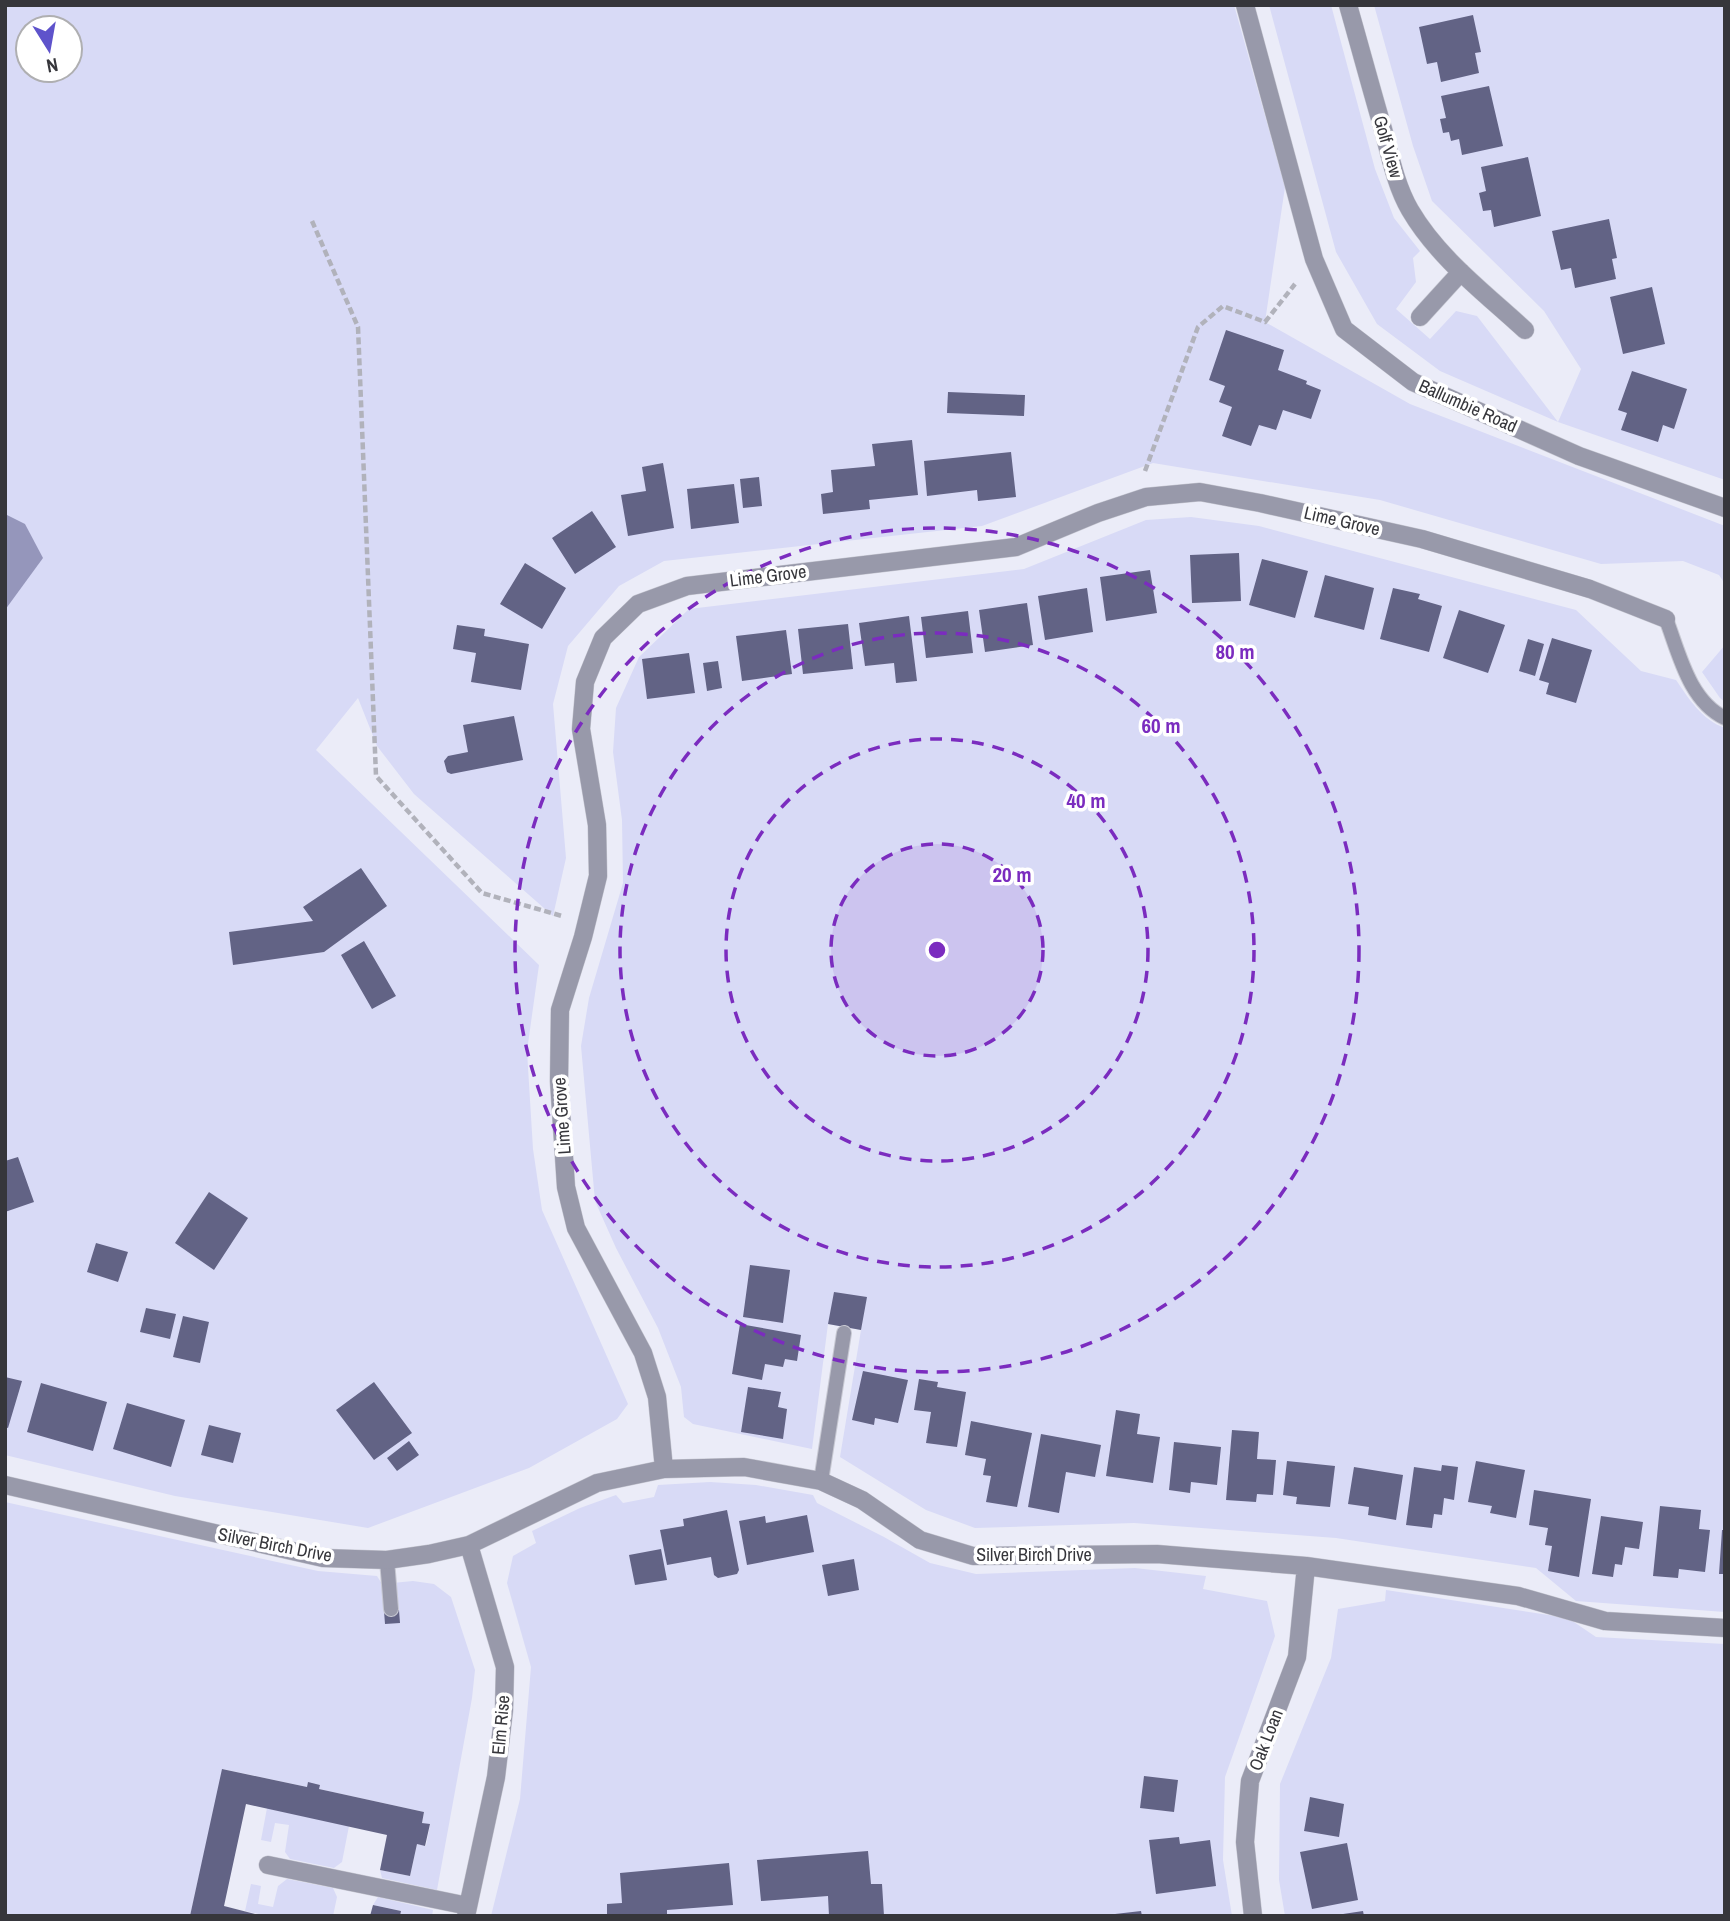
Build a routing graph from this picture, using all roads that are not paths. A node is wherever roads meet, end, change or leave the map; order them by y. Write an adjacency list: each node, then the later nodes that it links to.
1 (1245, 5): 6 (street, Ballumbie Road)
2 (1349, 5): 3 (street, Golf View)
3 (1461, 272): 4 (street); 5 (street, Golf View)
4 (1420, 317)
5 (1525, 330)
6 (1725, 508)
7 (1666, 619): 8 (lane, Lime Grove); 10 (street, Lime Grove)
8 (1725, 718)
9 (844, 1333): 11 (lane)
10 (664, 1469): 11 (street, Silver Birch Drive); 13 (street, Silver Birch Drive)
11 (821, 1481): 15 (street, Silver Birch Drive)
12 (5, 1485): 14 (street, Silver Birch Drive)
13 (469, 1545): 14 (street, Silver Birch Drive); 19 (street, Elm Rise)
14 (387, 1560): 16 (lane)
15 (1306, 1566): 17 (street, Silver Birch Drive); 20 (street, Oak Loan)
16 (391, 1609)
17 (1725, 1628)
18 (268, 1865): 19 (street, Elm Rise)
19 (467, 1911)
20 (1253, 1916)

